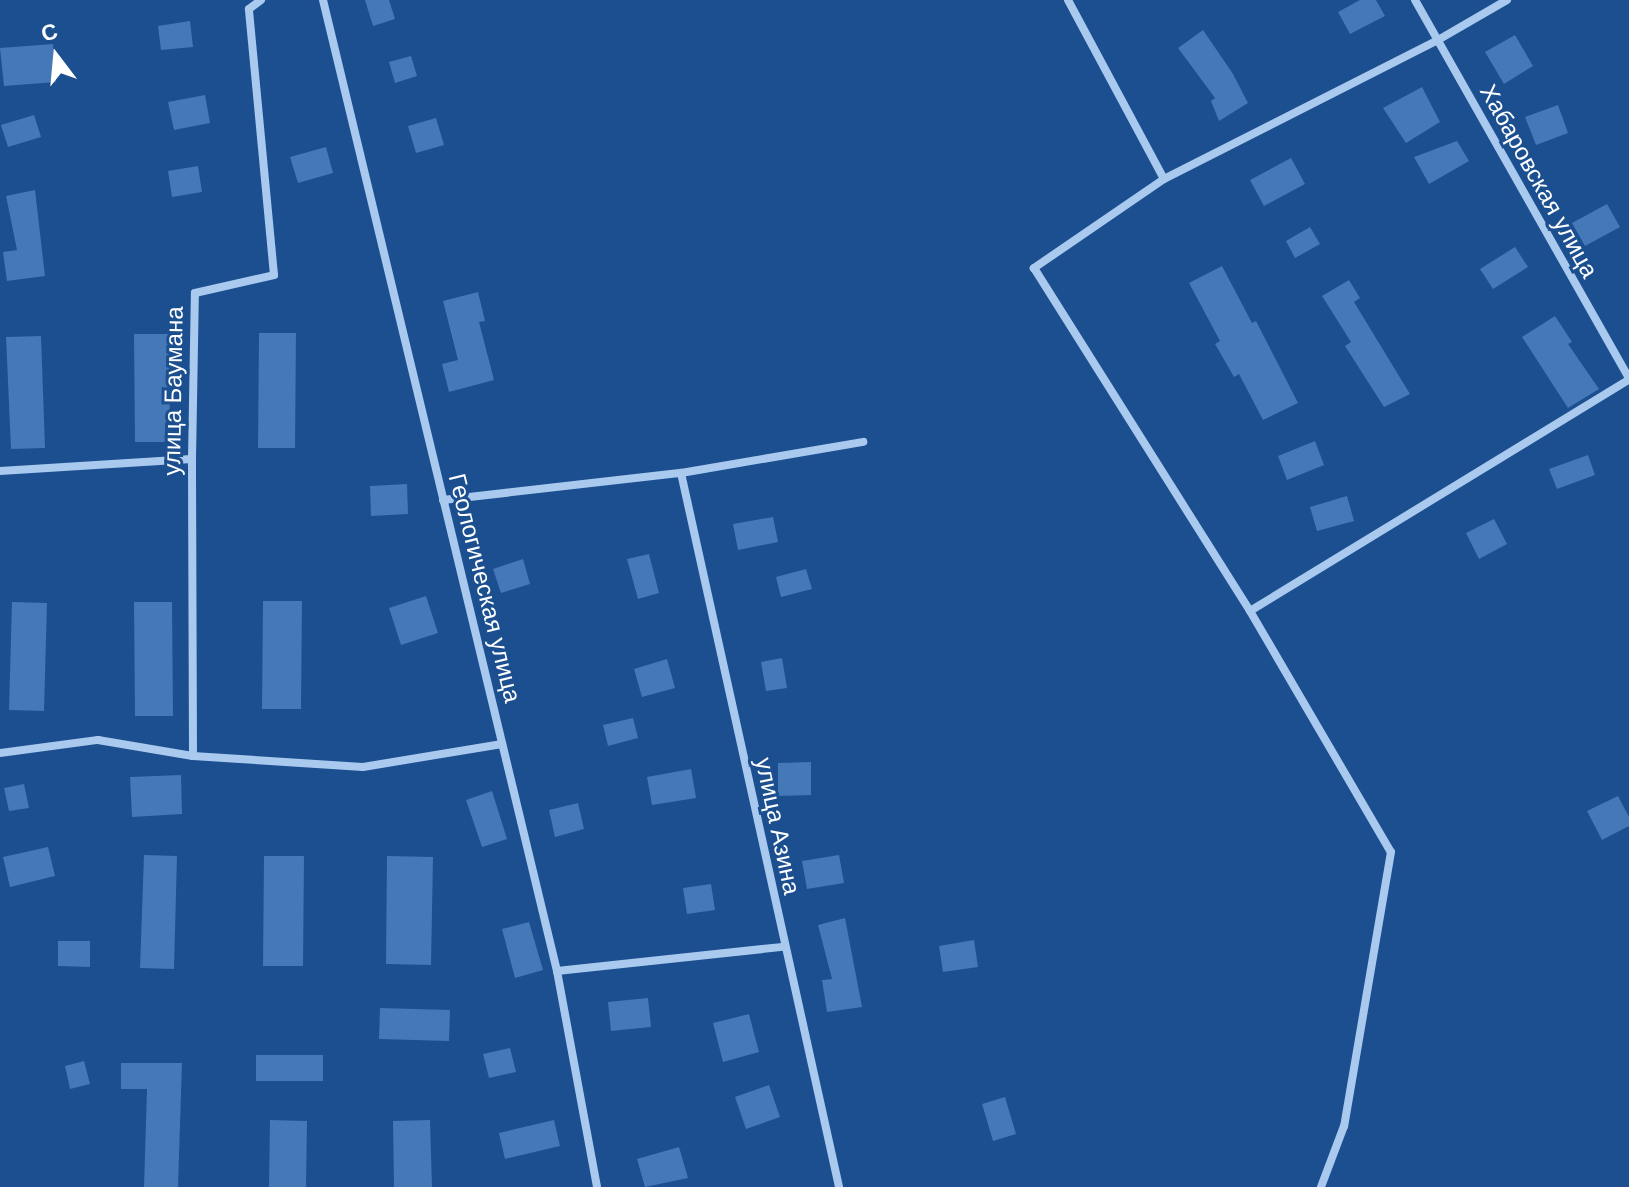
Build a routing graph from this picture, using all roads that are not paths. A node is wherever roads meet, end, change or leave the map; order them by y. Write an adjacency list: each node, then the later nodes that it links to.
1 (261, 0): 10 (street, улица Баумана)
2 (323, 0): 13 (street, Геологическая улица)
3 (1068, 0): 7 (street)
4 (1415, 0): 6 (street, Хабаровская улица)
5 (1507, 0): 6 (street)
6 (1438, 40): 7 (street); 8 (street, Хабаровская улица)
7 (1164, 179): 14 (street)
8 (1628, 379): 14 (street)
9 (863, 442): 12 (street)
10 (192, 459): 11 (street); 17 (street, улица Баумана)
11 (0, 471)
12 (681, 473): 13 (street); 18 (street, улица Азина)
13 (443, 500): 15 (street, Геологическая улица)
14 (1250, 611): 22 (street)
15 (502, 744): 17 (street); 19 (street, Геологическая улица)
16 (0, 753): 17 (street)
17 (193, 756)
18 (783, 947): 19 (street); 21 (street, улица Азина)
19 (557, 971): 20 (street, Геологическая улица)
20 (597, 1187)
21 (839, 1187)
22 (1321, 1187)

